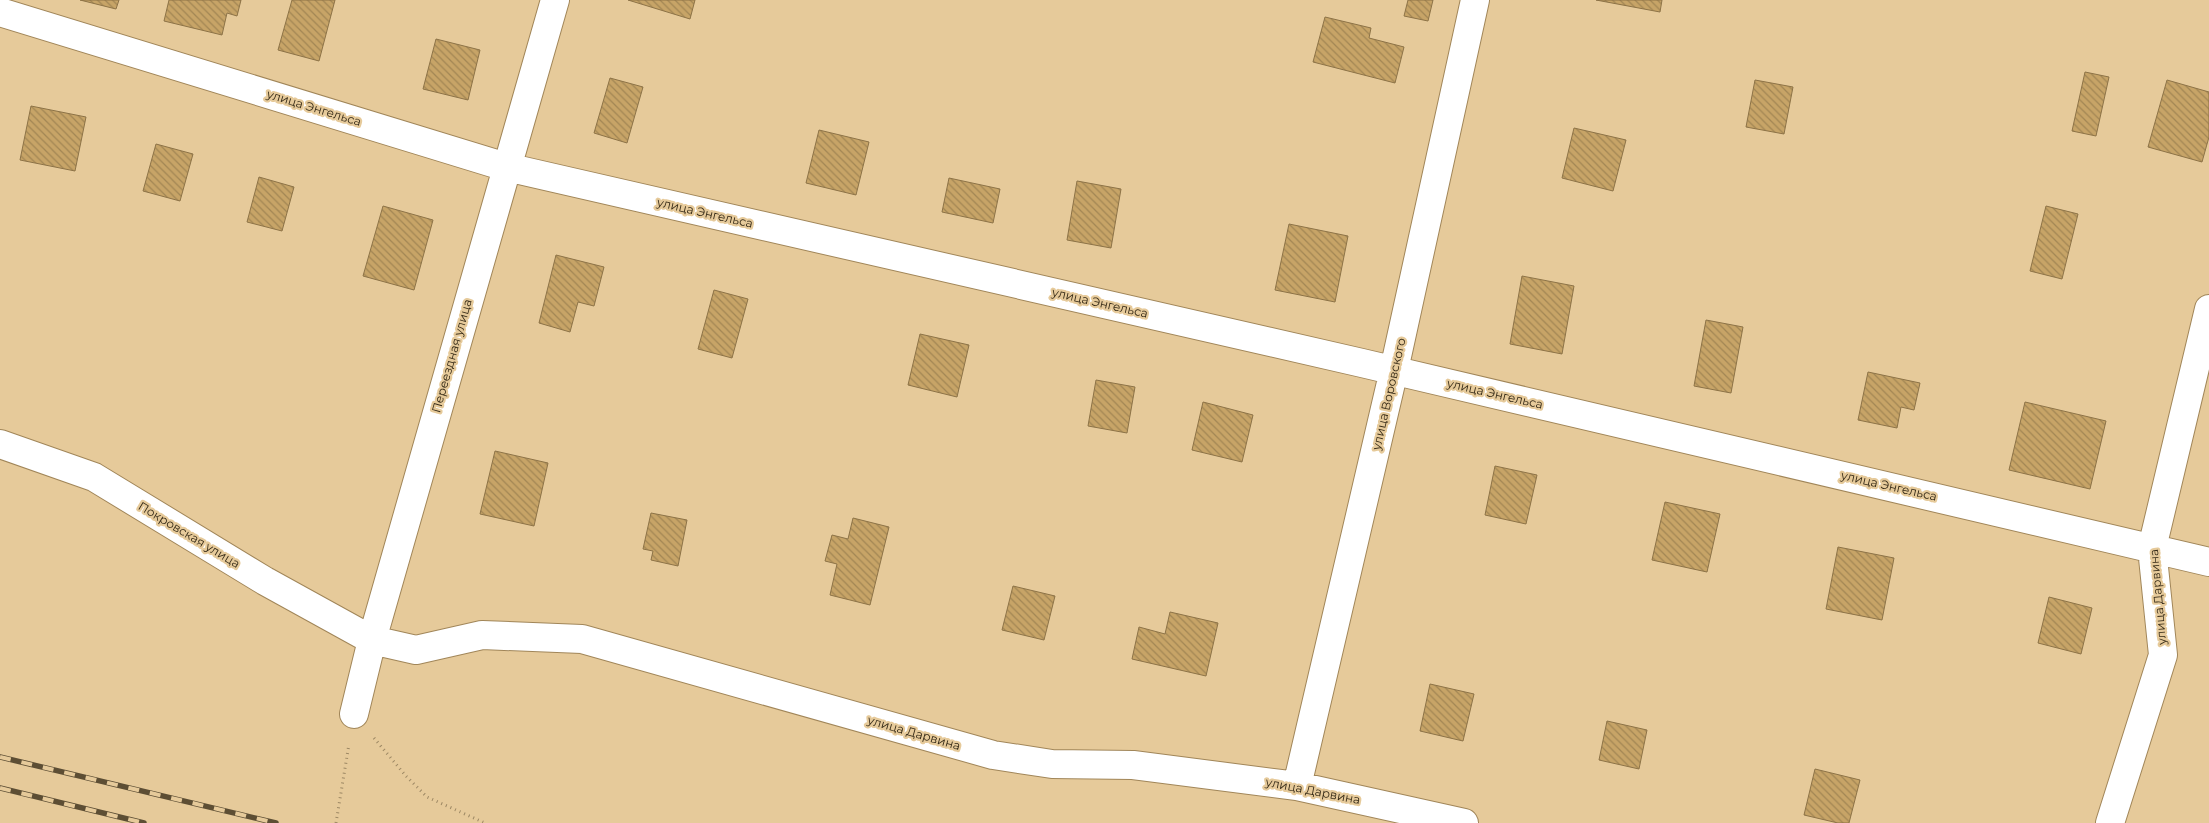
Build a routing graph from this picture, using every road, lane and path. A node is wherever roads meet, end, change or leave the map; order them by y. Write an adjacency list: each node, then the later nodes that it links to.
1 (556, 0): 4 (street, Переездная улица)
2 (1475, 0): 6 (street, улица Воровского)
3 (0, 12): 4 (street, улица Энгельса)
4 (506, 167): 6 (street, улица Энгельса); 10 (street, Переездная улица)
5 (2209, 309): 8 (street, улица Дарвина)
6 (1394, 370): 8 (street, улица Энгельса); 12 (street, улица Воровского)
7 (0, 444): 10 (street, Покровская улица)
8 (2152, 548): 9 (street, улица Энгельса); 16 (street, улица Дарвина)
9 (2209, 562)
10 (372, 640): 11 (street, Переездная улица); 12 (street, улица Дарвина)
11 (354, 714): 13 (path); 14 (path)
12 (1297, 786): 15 (street, улица Дарвина)
13 (336, 823)
14 (485, 823)
15 (1464, 823)
16 (2110, 823)

